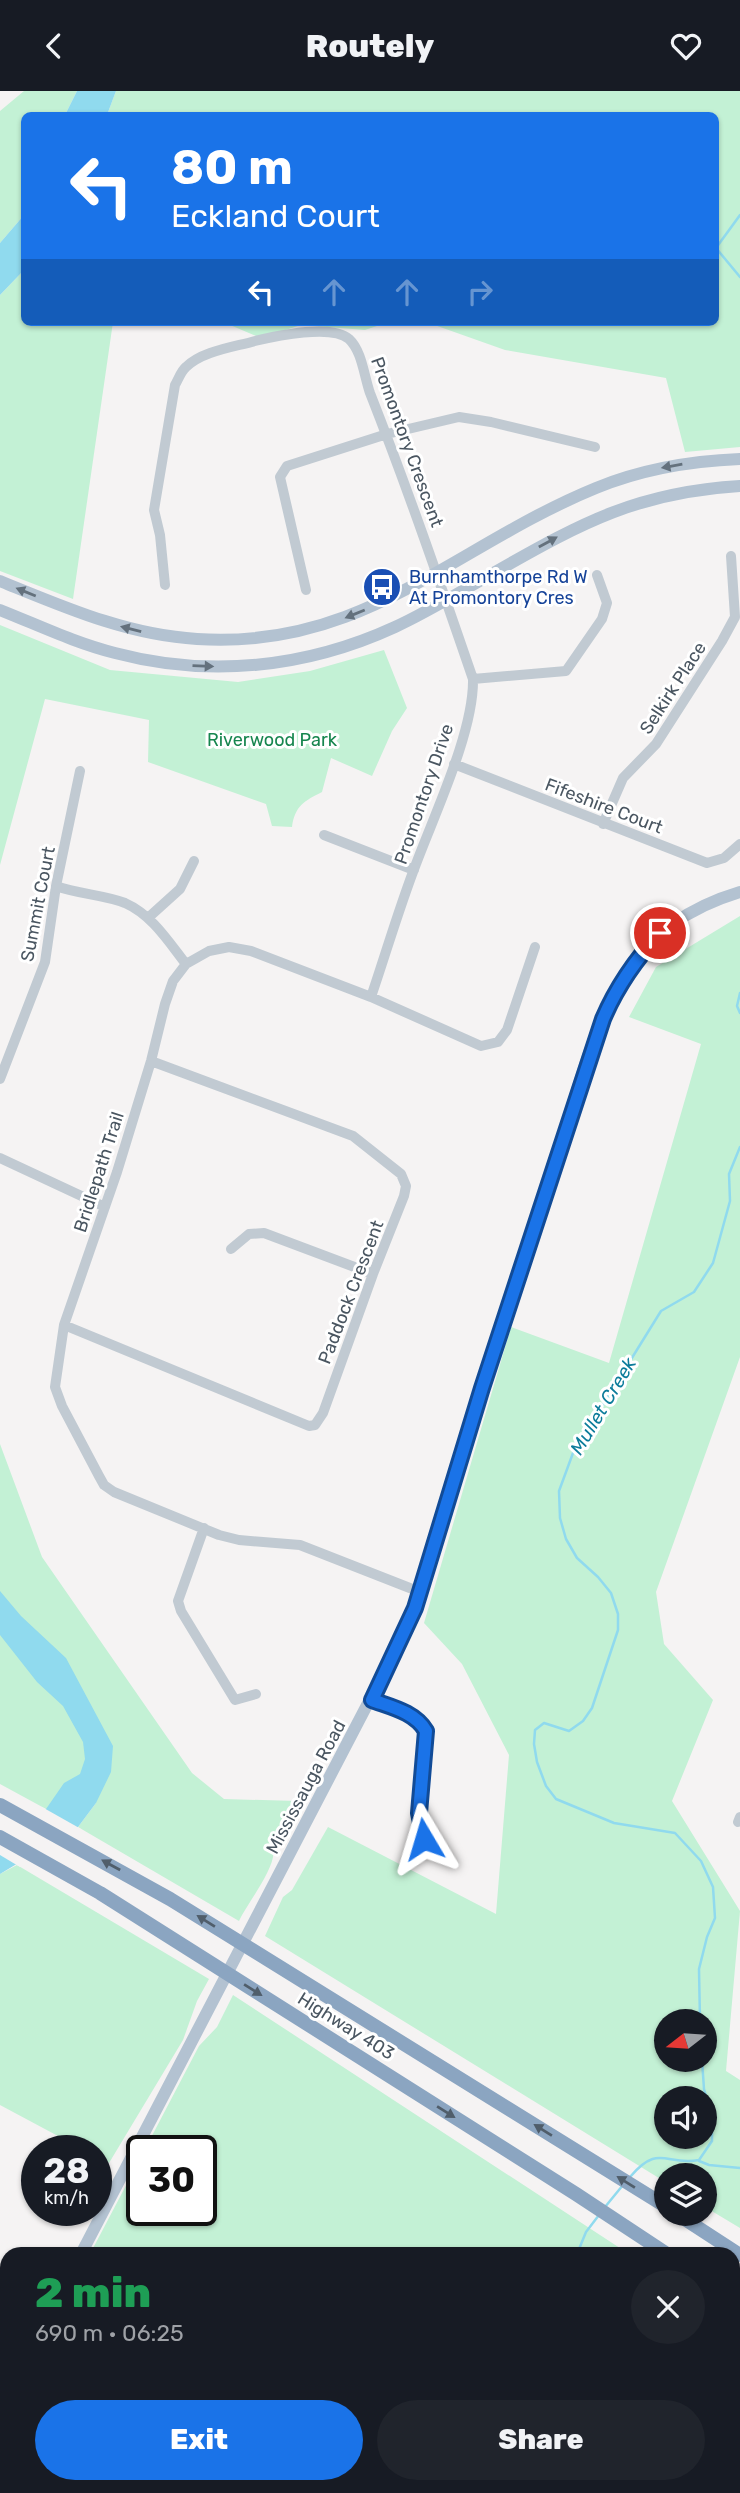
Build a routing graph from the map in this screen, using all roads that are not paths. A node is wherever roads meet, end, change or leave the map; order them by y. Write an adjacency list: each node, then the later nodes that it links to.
1 (387, 434): 2 (street); 6 (street, Promontory Crescent); 9 (street, Promontory Crescent); 10 (street)
2 (595, 447)
3 (740, 459): 6 (main road, one-way to 6)
4 (740, 486): 11 (main road, one-way to 4)
5 (731, 556): 16 (street, Selkirk Place)
6 (437, 573): 8 (main road, one-way to 8); 11 (street, Promontory Crescent)
7 (597, 575): 13 (street)
8 (0, 581)
9 (165, 585)
10 (306, 590)
11 (446, 600): 12 (main road, one-way to 11); 13 (street, Promontory Drive)
12 (0, 610)
13 (473, 679): 14 (street, Promontory Drive)
14 (454, 764): 16 (street, Fifeshire Court); 20 (street, Promontory Drive)
15 (80, 771): 21 (street, Summit Court)
16 (603, 824): 18 (street, Fifeshire Court)
17 (324, 835): 20 (street)
18 (740, 844)
19 (194, 861): 23 (street)
20 (414, 870): 26 (street, Promontory Drive)
21 (56, 886): 23 (street); 28 (street, Summit Court)
22 (740, 892): 35 (main road, Mississauga Road)
23 (149, 917): 25 (street)
24 (535, 947): 26 (street)
25 (186, 964): 26 (street); 27 (street, Bridlepath Trail)
26 (371, 997)
27 (151, 1061): 30 (street, Bridlepath Trail); 32 (street, Paddock Crescent)
28 (0, 1079)
29 (0, 1158): 30 (street)
30 (105, 1207): 33 (street, Bridlepath Trail)
31 (231, 1249): 32 (street)
32 (373, 1274): 33 (street, Paddock Crescent)
33 (64, 1325): 34 (street, Bridlepath Trail)
34 (204, 1528): 35 (street, Bridlepath Trail); 36 (street)
35 (420, 1592): 37 (main road, Mississauga Road)
36 (256, 1694)
37 (372, 1700): 40 (street); 43 (main road, Mississauga Road)
38 (0, 1805): 41 (highway, Highway 403, one-way to 38)
39 (0, 1837): 44 (highway, Highway 403, one-way to 44)
40 (424, 1839)
41 (654, 2199)
42 (695, 2226): 45 (highway)
43 (85, 2247)
44 (656, 2247)
45 (728, 2247)

